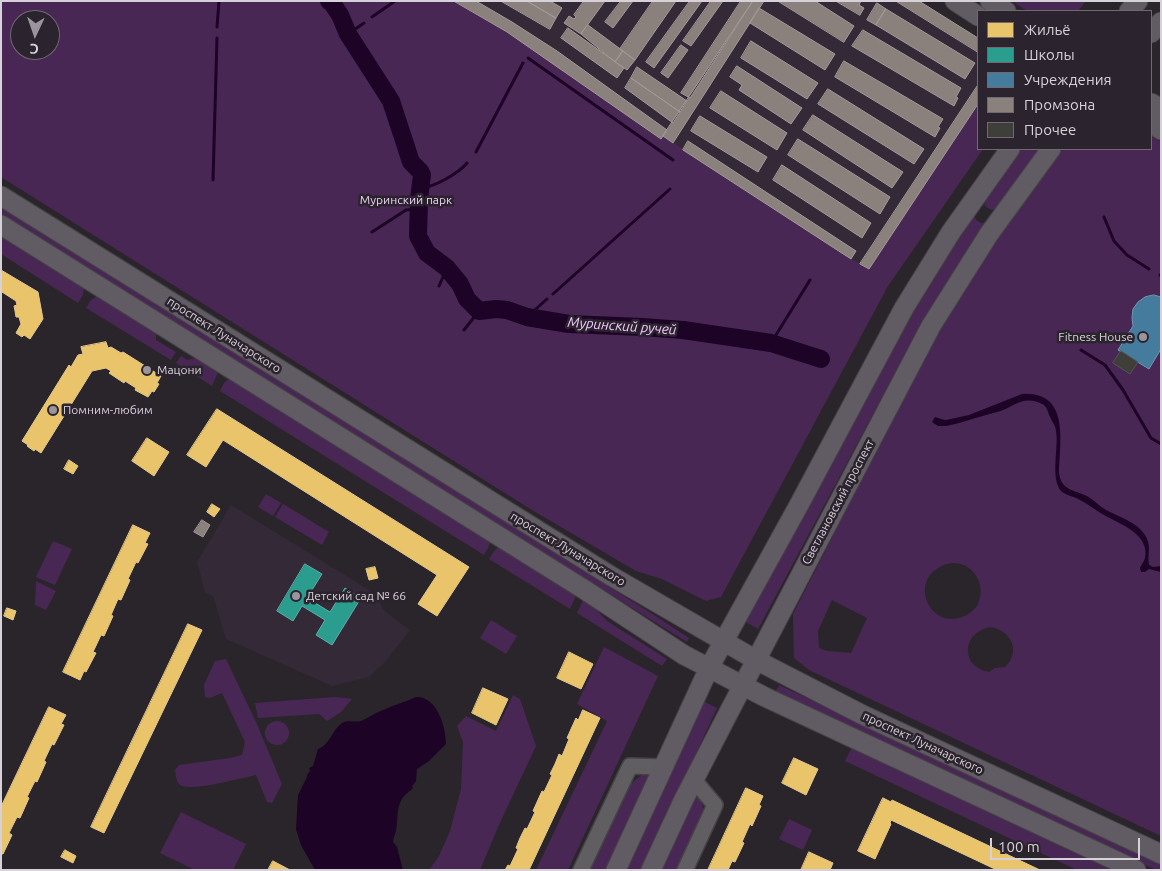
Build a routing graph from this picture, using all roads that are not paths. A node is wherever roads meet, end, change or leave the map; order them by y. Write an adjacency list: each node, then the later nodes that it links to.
1 (955, 1): 4 (main road)
2 (990, 1): 3 (main road)
3 (1004, 10)
4 (977, 15)
5 (1161, 22): 6 (main road)
6 (1152, 32)
7 (1009, 150): 10 (main road)
8 (1050, 150): 11 (main road, Светлановский проспект)
9 (1, 196): 13 (main road, проспект Луначарского)
10 (976, 196): 11 (main road); 13 (main road)
11 (1003, 214): 14 (main road, Светлановский проспект)
12 (1, 225): 15 (main road, проспект Луначарского)
13 (723, 642): 14 (main road, проспект Луначарского); 15 (main road)
14 (756, 660): 16 (main road, Светлановский проспект); 19 (main road, проспект Луначарского)
15 (709, 668): 16 (main road, проспект Луначарского); 17 (main road)
16 (742, 686): 18 (main road, Светлановский проспект); 24 (main road, проспект Луначарского)
17 (664, 767): 20 (street); 21 (main road)
18 (694, 780): 22 (main road, Светлановский проспект); 23 (street)
19 (1161, 854)
20 (581, 870)
21 (616, 870)
22 (651, 870)
23 (685, 870)
24 (1136, 870)

